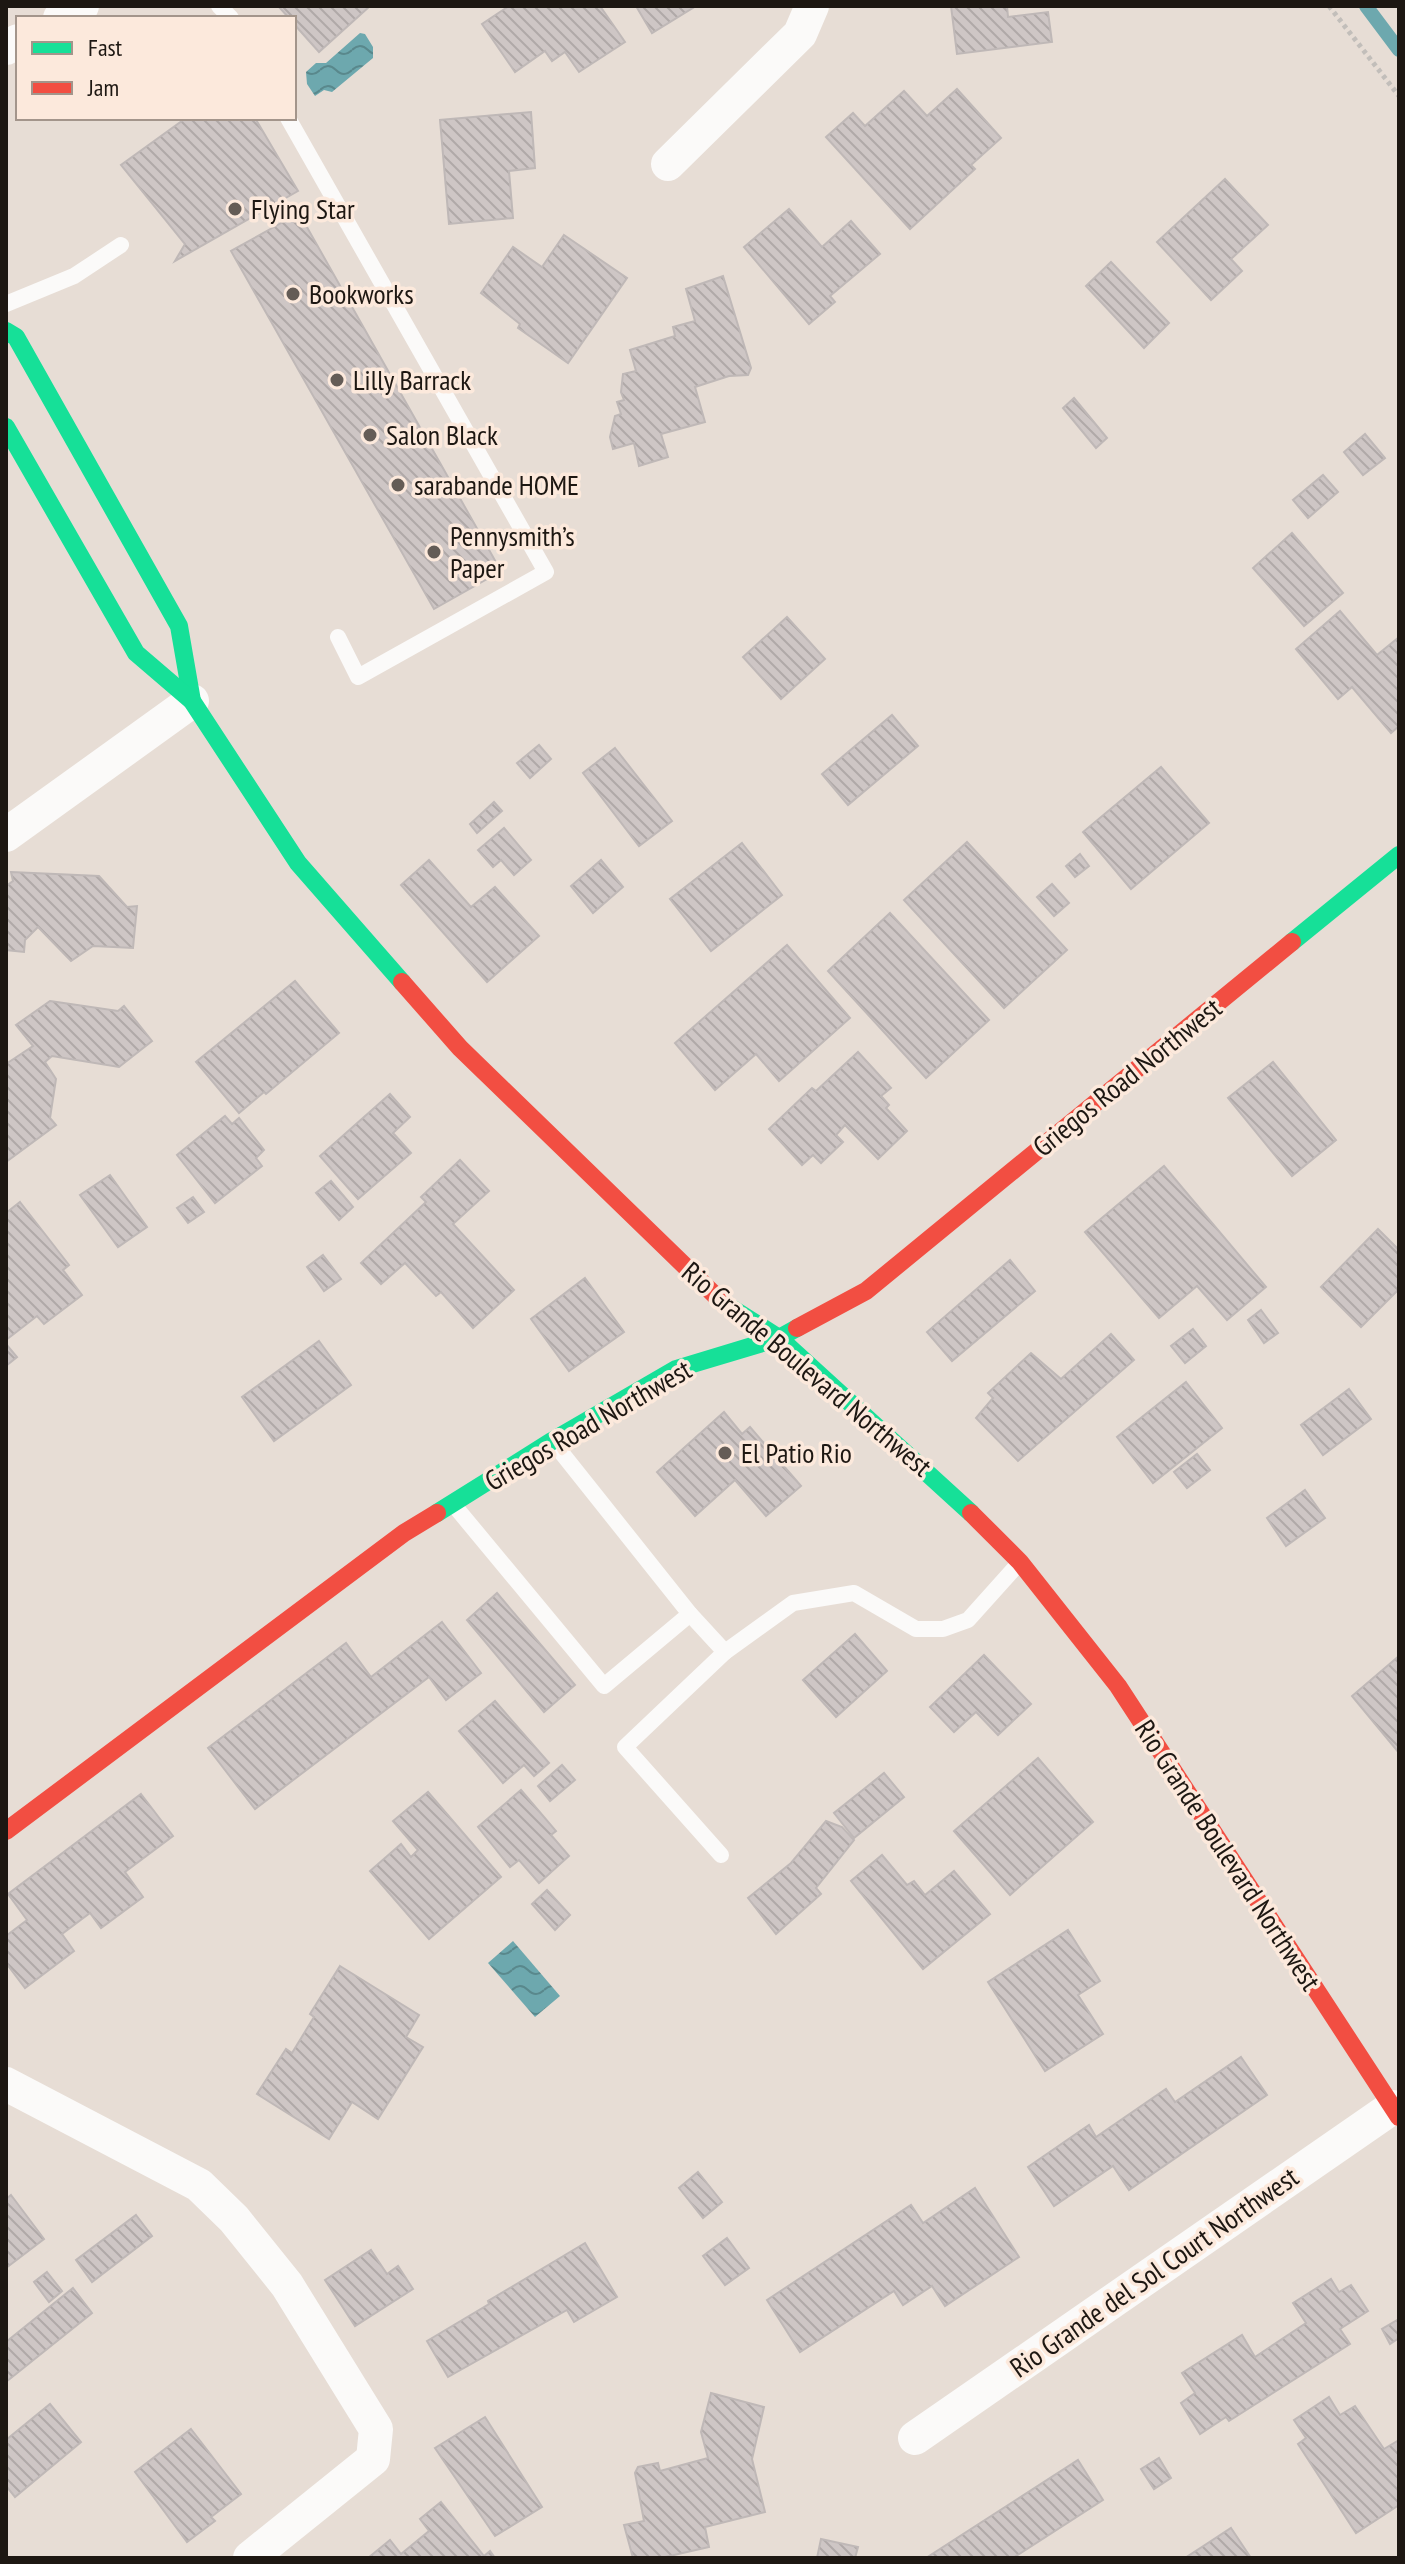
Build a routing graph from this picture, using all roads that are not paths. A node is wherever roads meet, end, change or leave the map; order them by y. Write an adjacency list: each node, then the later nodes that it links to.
1 (82, 6): 3 (street)
2 (812, 6): 5 (street)
3 (64, 16)
4 (289, 120): 10 (lane)
5 (668, 164)
6 (121, 245): 7 (lane)
7 (6, 304)
8 (6, 331): 11 (street, Rio Grande Boulevard Northwest)
9 (6, 427): 11 (street, Rio Grande Boulevard Northwest)
10 (338, 637)
11 (192, 701): 12 (street); 14 (street, Rio Grande Boulevard Northwest)
12 (6, 835)
13 (1399, 855): 14 (street, Griegos Road Northwest)
14 (779, 1338): 15 (street, Griegos Road Northwest); 17 (street, Rio Grande Boulevard Northwest)
15 (552, 1441): 16 (street, Griegos Road Northwest); 18 (lane)
16 (452, 1504): 18 (lane); 20 (street, Griegos Road Northwest)
17 (1020, 1562): 19 (lane); 23 (street, Rio Grande Boulevard Northwest)
18 (690, 1614): 19 (lane)
19 (725, 1652): 21 (lane)
20 (6, 1831)
21 (721, 1855)
22 (6, 2084): 25 (street)
23 (1396, 2112): 24 (street, Rio Grande del Sol Court Northwest)
24 (915, 2438)
25 (250, 2558)

